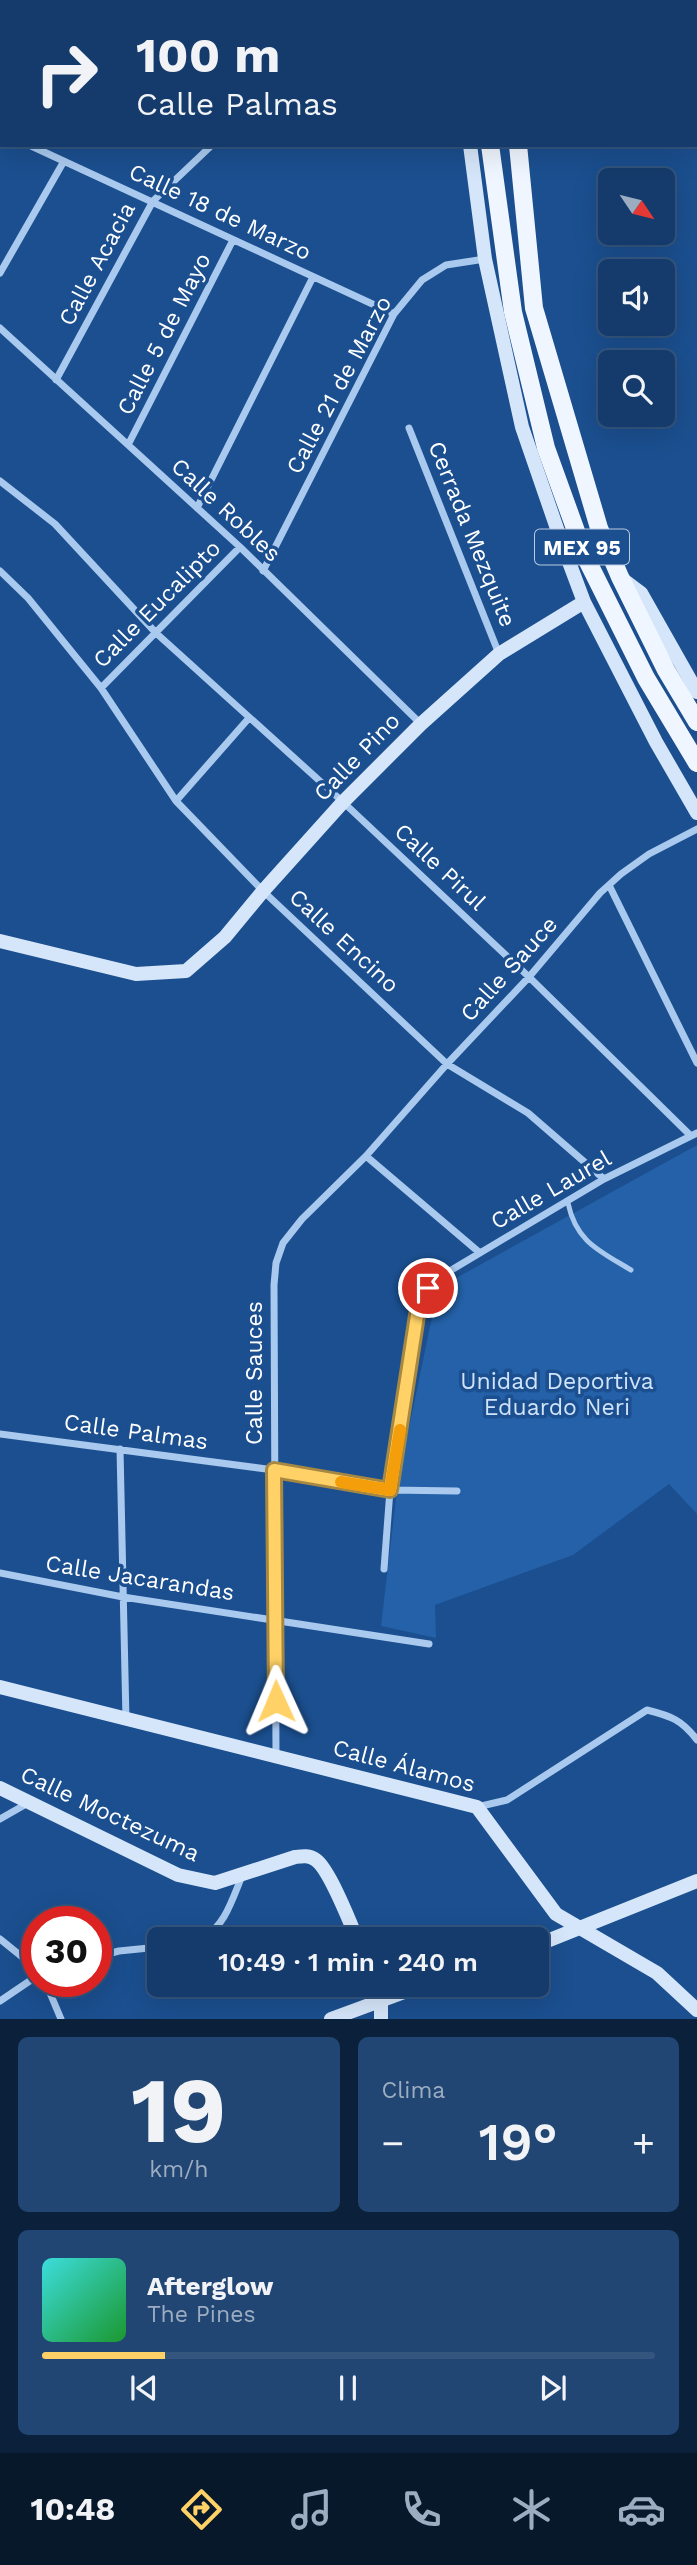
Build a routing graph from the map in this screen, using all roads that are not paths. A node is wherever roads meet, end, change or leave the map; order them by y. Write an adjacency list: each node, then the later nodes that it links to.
1 (33, 147): 6 (street, Calle 18 de Marzo)
2 (210, 147): 7 (street, Calle Acacia)
3 (470, 147): 9 (street)
4 (490, 147): 31 (main road, MEX 95)
5 (518, 147): 22 (main road, MEX 95)
6 (64, 161): 7 (street, Calle 18 de Marzo); 10 (street)
7 (153, 201): 8 (street, Calle 18 de Marzo); 14 (street, Calle Acacia)
8 (233, 240): 11 (street, Calle 18 de Marzo); 16 (street, Calle 5 de Mayo)
9 (485, 259): 12 (street, Calle 21 de Marzo); 23 (street)
10 (0, 273)
11 (313, 277): 12 (street, Calle 18 de Marzo); 18 (street)
12 (394, 314): 21 (street, Calle 21 de Marzo)
13 (0, 328): 14 (street, Calle Robles)
14 (57, 380): 16 (street, Calle Robles)
15 (409, 428): 25 (street, Cerrada Mezquite)
16 (128, 445): 18 (street, Calle Robles)
17 (0, 481): 24 (street, Calle Pirul)
18 (197, 508): 19 (street, Calle Robles)
19 (240, 547): 21 (street, Calle Robles); 24 (street, Calle Eucalipto)
20 (0, 571): 26 (street, Calle Encino)
21 (263, 571): 30 (street, Calle Robles)
22 (620, 577): 27 (street); 29 (main road, MEX 95)
23 (584, 602): 25 (street, Calle Pino); 34 (street)
24 (156, 633): 26 (street, Calle Eucalipto); 28 (street, Calle Pirul)
25 (499, 654): 30 (street, Calle Pino)
26 (101, 688): 32 (street, Calle Encino)
27 (697, 692)
28 (249, 718): 32 (street); 33 (street, Calle Pirul)
29 (697, 722)
30 (421, 724): 33 (street, Calle Pino)
31 (697, 763)
32 (176, 801): 37 (street, Calle Encino)
33 (343, 802): 37 (street, Calle Pino); 39 (street, Calle Pirul)
34 (697, 813)
35 (697, 829): 36 (street, Calle Sauce)
36 (609, 885): 39 (street, Calle Sauce); 40 (street)
37 (262, 891): 38 (street, Calle Pino); 41 (street, Calle Encino)
38 (0, 941)
39 (529, 977): 41 (street, Calle Sauce); 42 (street, Calle Pirul)
40 (697, 1063)
41 (447, 1064): 43 (street, Calle Sauce); 44 (street, Calle Encino)
42 (694, 1135): 44 (street, Calle Laurel)
43 (366, 1156): 46 (street, Calle Sauce); 47 (street)
44 (604, 1180): 45 (street, Calle Laurel)
45 (568, 1203): 47 (street, Calle Laurel); 48 (lane)
46 (283, 1243): 51 (street, Calle Sauces)
47 (480, 1253): 52 (street, Calle Laurel)
48 (631, 1270)
49 (0, 1434): 50 (street, Calle Palmas)
50 (120, 1449): 51 (street, Calle Palmas); 56 (street)
51 (274, 1470): 52 (street, Calle Palmas); 57 (street, Calle Sauces)
52 (390, 1490): 53 (street, Calle Palmas); 54 (street)
53 (457, 1491)
54 (384, 1569)
55 (0, 1573): 56 (street, Calle Jacarandas)
56 (123, 1597): 57 (street, Calle Jacarandas); 60 (street)
57 (275, 1619): 58 (street, Calle Jacarandas); 62 (street, Calle Sauces)
58 (429, 1644)
59 (0, 1687): 60 (street, Calle Álamos)
60 (126, 1720): 62 (street, Calle Álamos)
61 (697, 1740): 65 (street)
62 (276, 1756): 65 (street, Calle Álamos)
63 (0, 1788): 64 (street, Calle Moctezuma)
64 (28, 1802): 66 (street); 67 (street, Calle Moctezuma)
65 (477, 1807): 71 (street, Calle Álamos)
66 (0, 1819)
67 (242, 1876): 69 (street); 70 (street, Calle Moctezuma)
68 (697, 1881): 71 (street)
69 (217, 1927)
70 (352, 1927)
71 (580, 1930): 73 (street); 83 (street, Calle Álamos)
72 (0, 1939): 76 (street)
73 (549, 1941)
74 (147, 1948): 75 (street)
75 (112, 1953)
76 (21, 1956)
77 (21, 1987): 82 (street)
78 (52, 1997): 85 (street)
79 (380, 1997): 81 (street)
80 (389, 1997): 81 (street)
81 (381, 2000): 84 (street); 86 (street)
82 (0, 2001)
83 (697, 2010)
84 (341, 2017)
85 (61, 2019)
86 (381, 2019)

